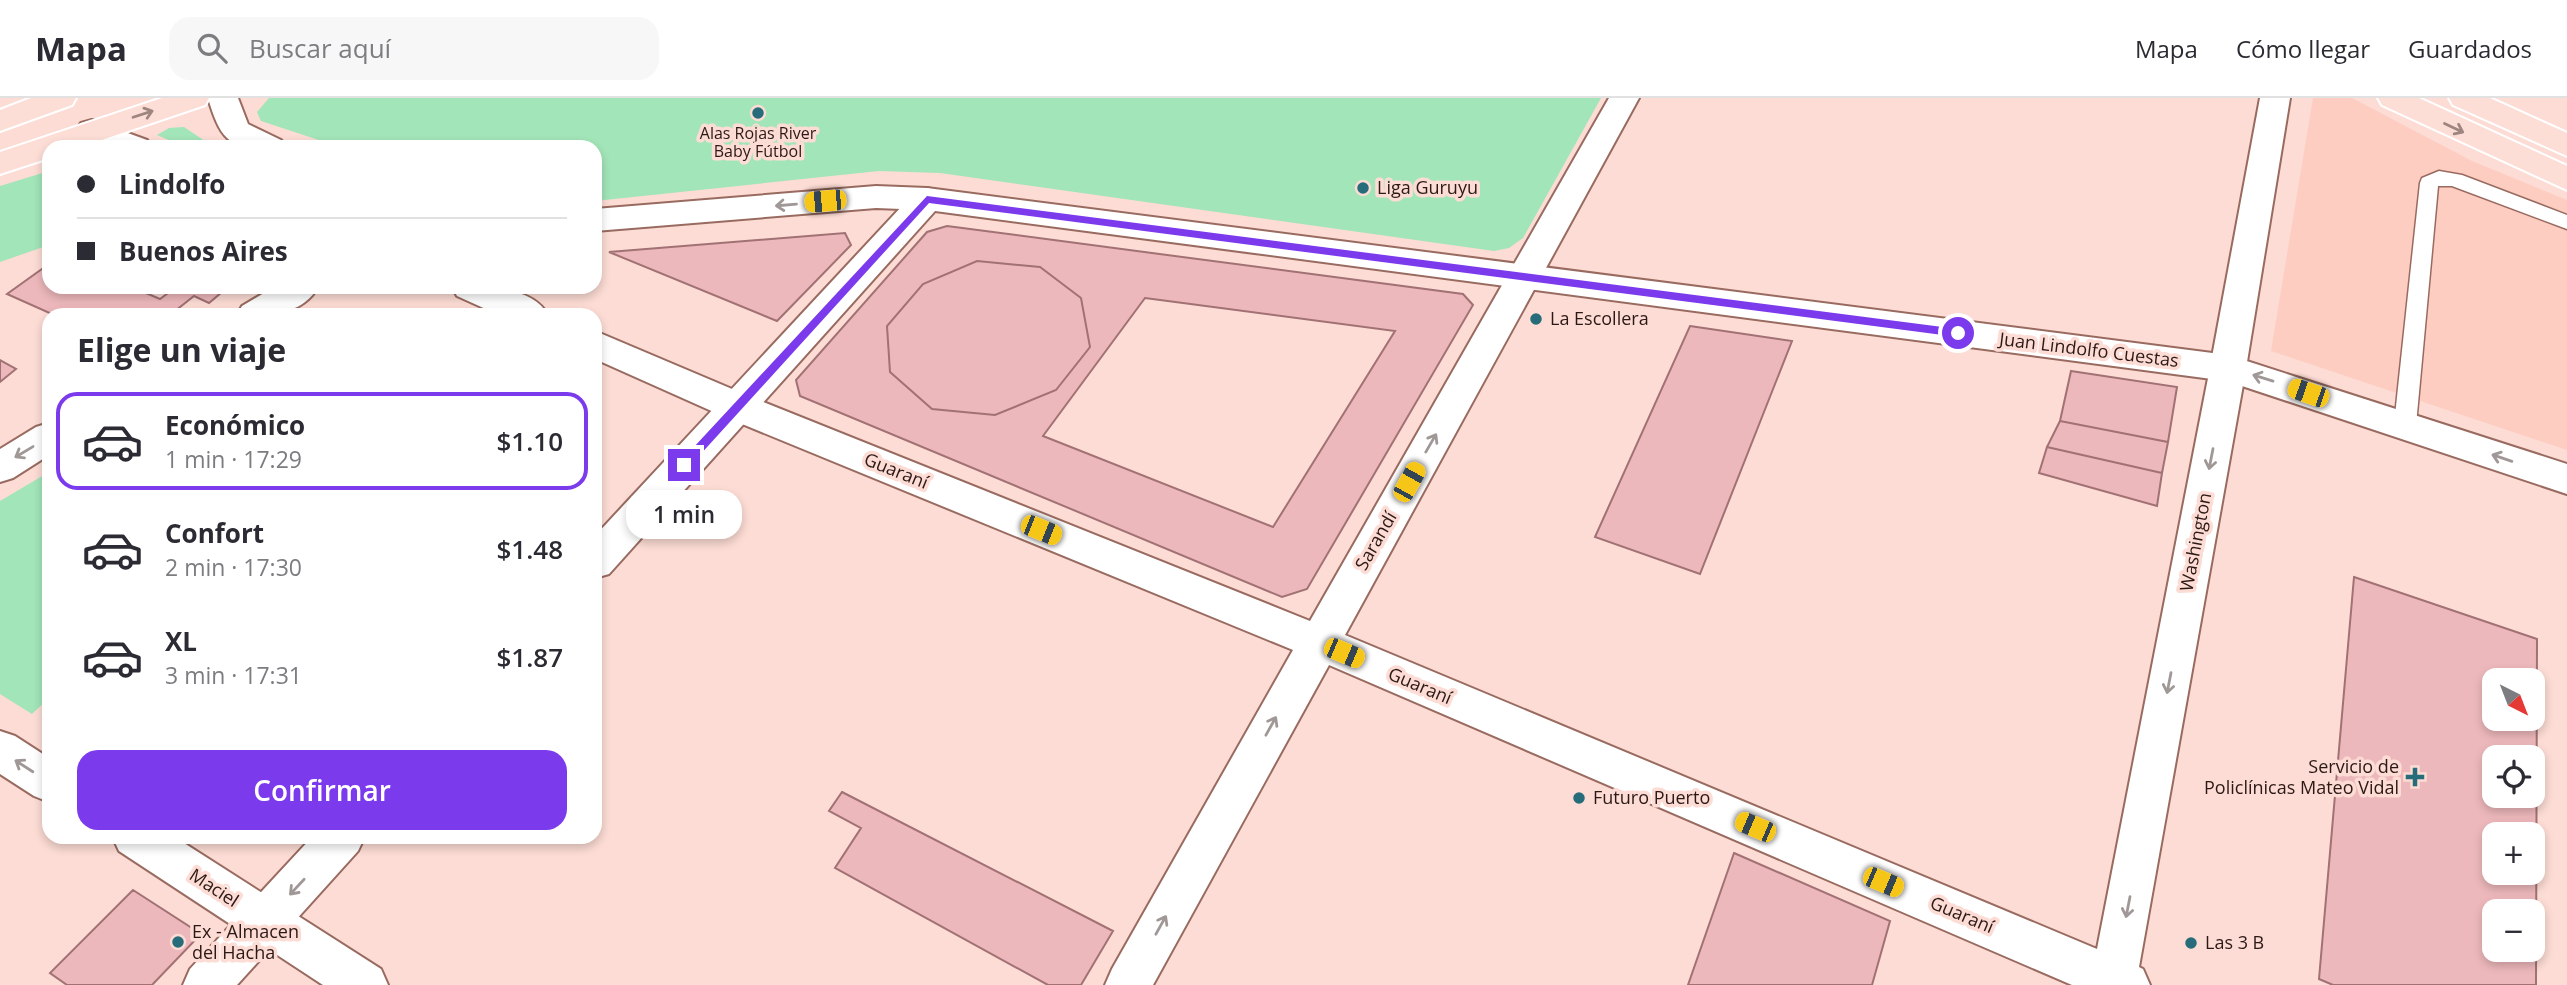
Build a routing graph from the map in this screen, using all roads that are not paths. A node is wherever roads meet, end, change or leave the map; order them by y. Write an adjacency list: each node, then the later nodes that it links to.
1 (61, 98): 8 (main road)
2 (194, 98): 9 (main road, one-way to 2)
3 (223, 98): 12 (street)
4 (1624, 98): 20 (street, Sarandí)
5 (2275, 98): 26 (street, Washington)
6 (2393, 98): 16 (main road, one-way to 16)
7 (2464, 98): 13 (main road)
8 (0, 121)
9 (92, 130): 10 (main road); 11 (street)
10 (64, 140)
11 (118, 140)
12 (252, 140)
13 (2567, 145)
14 (42, 148): 15 (main road)
15 (0, 163)
16 (2567, 179)
17 (927, 200): 18 (street, Juan Lindolfo Cuestas, one-way to 18); 20 (street, Juan Lindolfo Cuestas); 27 (street)
18 (602, 219)
19 (2567, 222): 28 (lane)
20 (1526, 277): 26 (street, Juan Lindolfo Cuestas); 33 (street, Sarandí, one-way to 20)
21 (289, 294): 23 (street)
22 (484, 294): 24 (street)
23 (266, 308)
24 (515, 308)
25 (602, 347): 27 (street, Guaraní)
26 (2228, 368): 28 (street, Juan Lindolfo Cuestas, one-way to 26); 39 (street, Washington, one-way to 39)
27 (738, 407): 32 (street); 33 (street, Guaraní)
28 (2405, 425): 31 (street, Juan Lindolfo Cuestas, one-way to 28)
29 (42, 441): 30 (street, one-way to 30)
30 (0, 467)
31 (2567, 479)
32 (602, 554)
33 (1318, 642): 39 (street, Guaraní); 42 (street, Sarandí, one-way to 33)
34 (0, 750): 35 (street, one-way to 34)
35 (42, 777)
36 (146, 844): 38 (street, Maciel)
37 (336, 844): 38 (street, one-way to 38)
38 (265, 921): 40 (street); 41 (street, Maciel)
39 (2118, 983)
40 (206, 985)
41 (365, 985)
42 (1128, 985)

